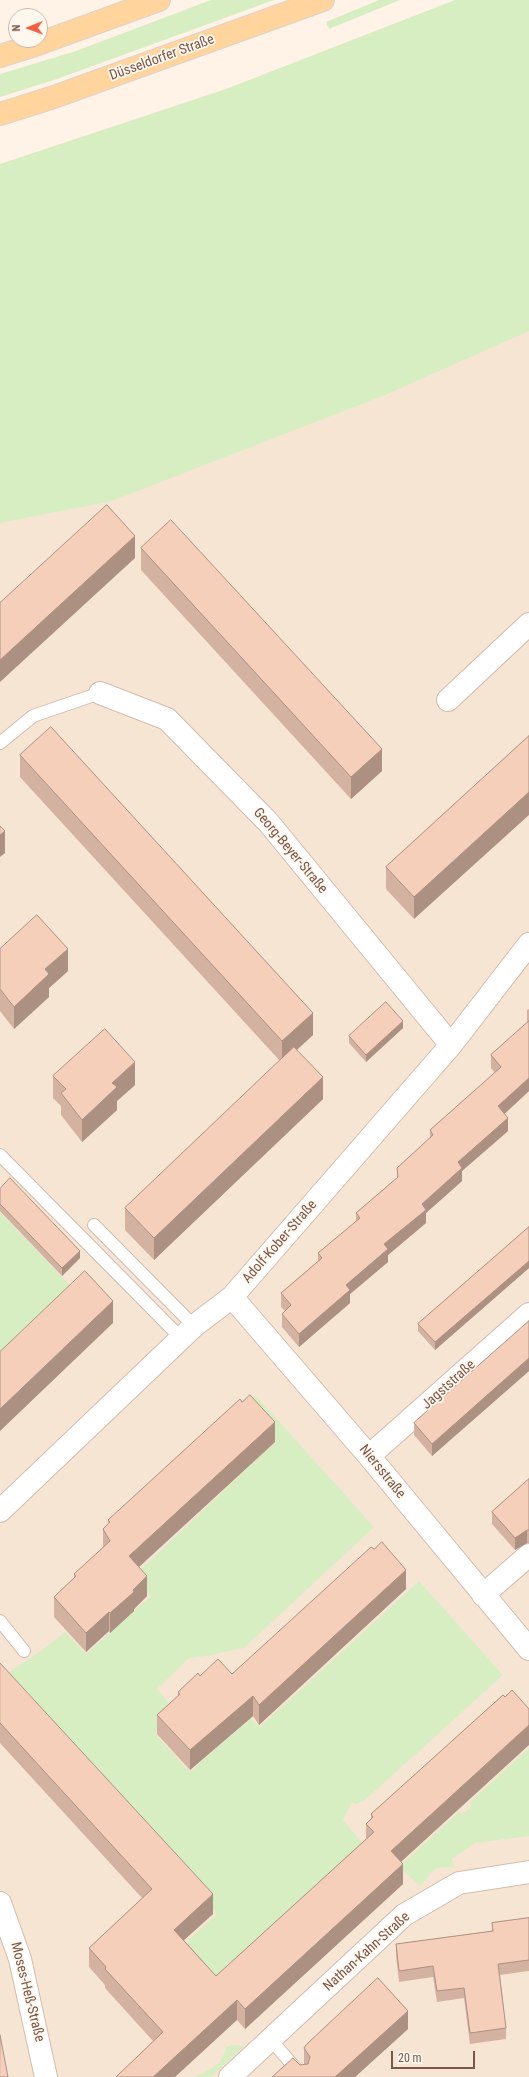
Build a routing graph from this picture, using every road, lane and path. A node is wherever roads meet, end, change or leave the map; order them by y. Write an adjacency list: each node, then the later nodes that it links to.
1 (159, 0): 3 (main road)
2 (323, 0): 4 (main road, Düsseldorfer Straße)
3 (0, 56)
4 (0, 114)
5 (529, 624): 7 (street)
6 (100, 692): 8 (lane); 10 (street, Georg-Beyer-Straße)
7 (448, 700)
8 (0, 743)
9 (529, 944): 10 (street, Adolf-Kober-Straße)
10 (451, 1045): 13 (street, Adolf-Kober-Straße)
11 (0, 1155): 15 (lane)
12 (94, 1225): 15 (lane)
13 (232, 1297): 15 (street, Adolf-Kober-Straße); 16 (street, Niersstraße)
14 (529, 1314): 16 (street, Jagststraße)
15 (188, 1332): 17 (street, Adolf-Kober-Straße)
16 (370, 1456): 19 (street, Niersstraße)
17 (0, 1511)
18 (529, 1555): 19 (street)
19 (483, 1596): 21 (street, Niersstraße)
20 (0, 1621): 22 (lane)
21 (529, 1649)
22 (24, 1651)
23 (529, 1872): 25 (street, Nathan-Kahn-Straße)
24 (1, 1907): 26 (street, Moses-Heß-Straße)
25 (271, 2040): 27 (street, Nathan-Kahn-Straße); 28 (lane)
26 (46, 2077)
27 (230, 2077)
28 (303, 2077)

